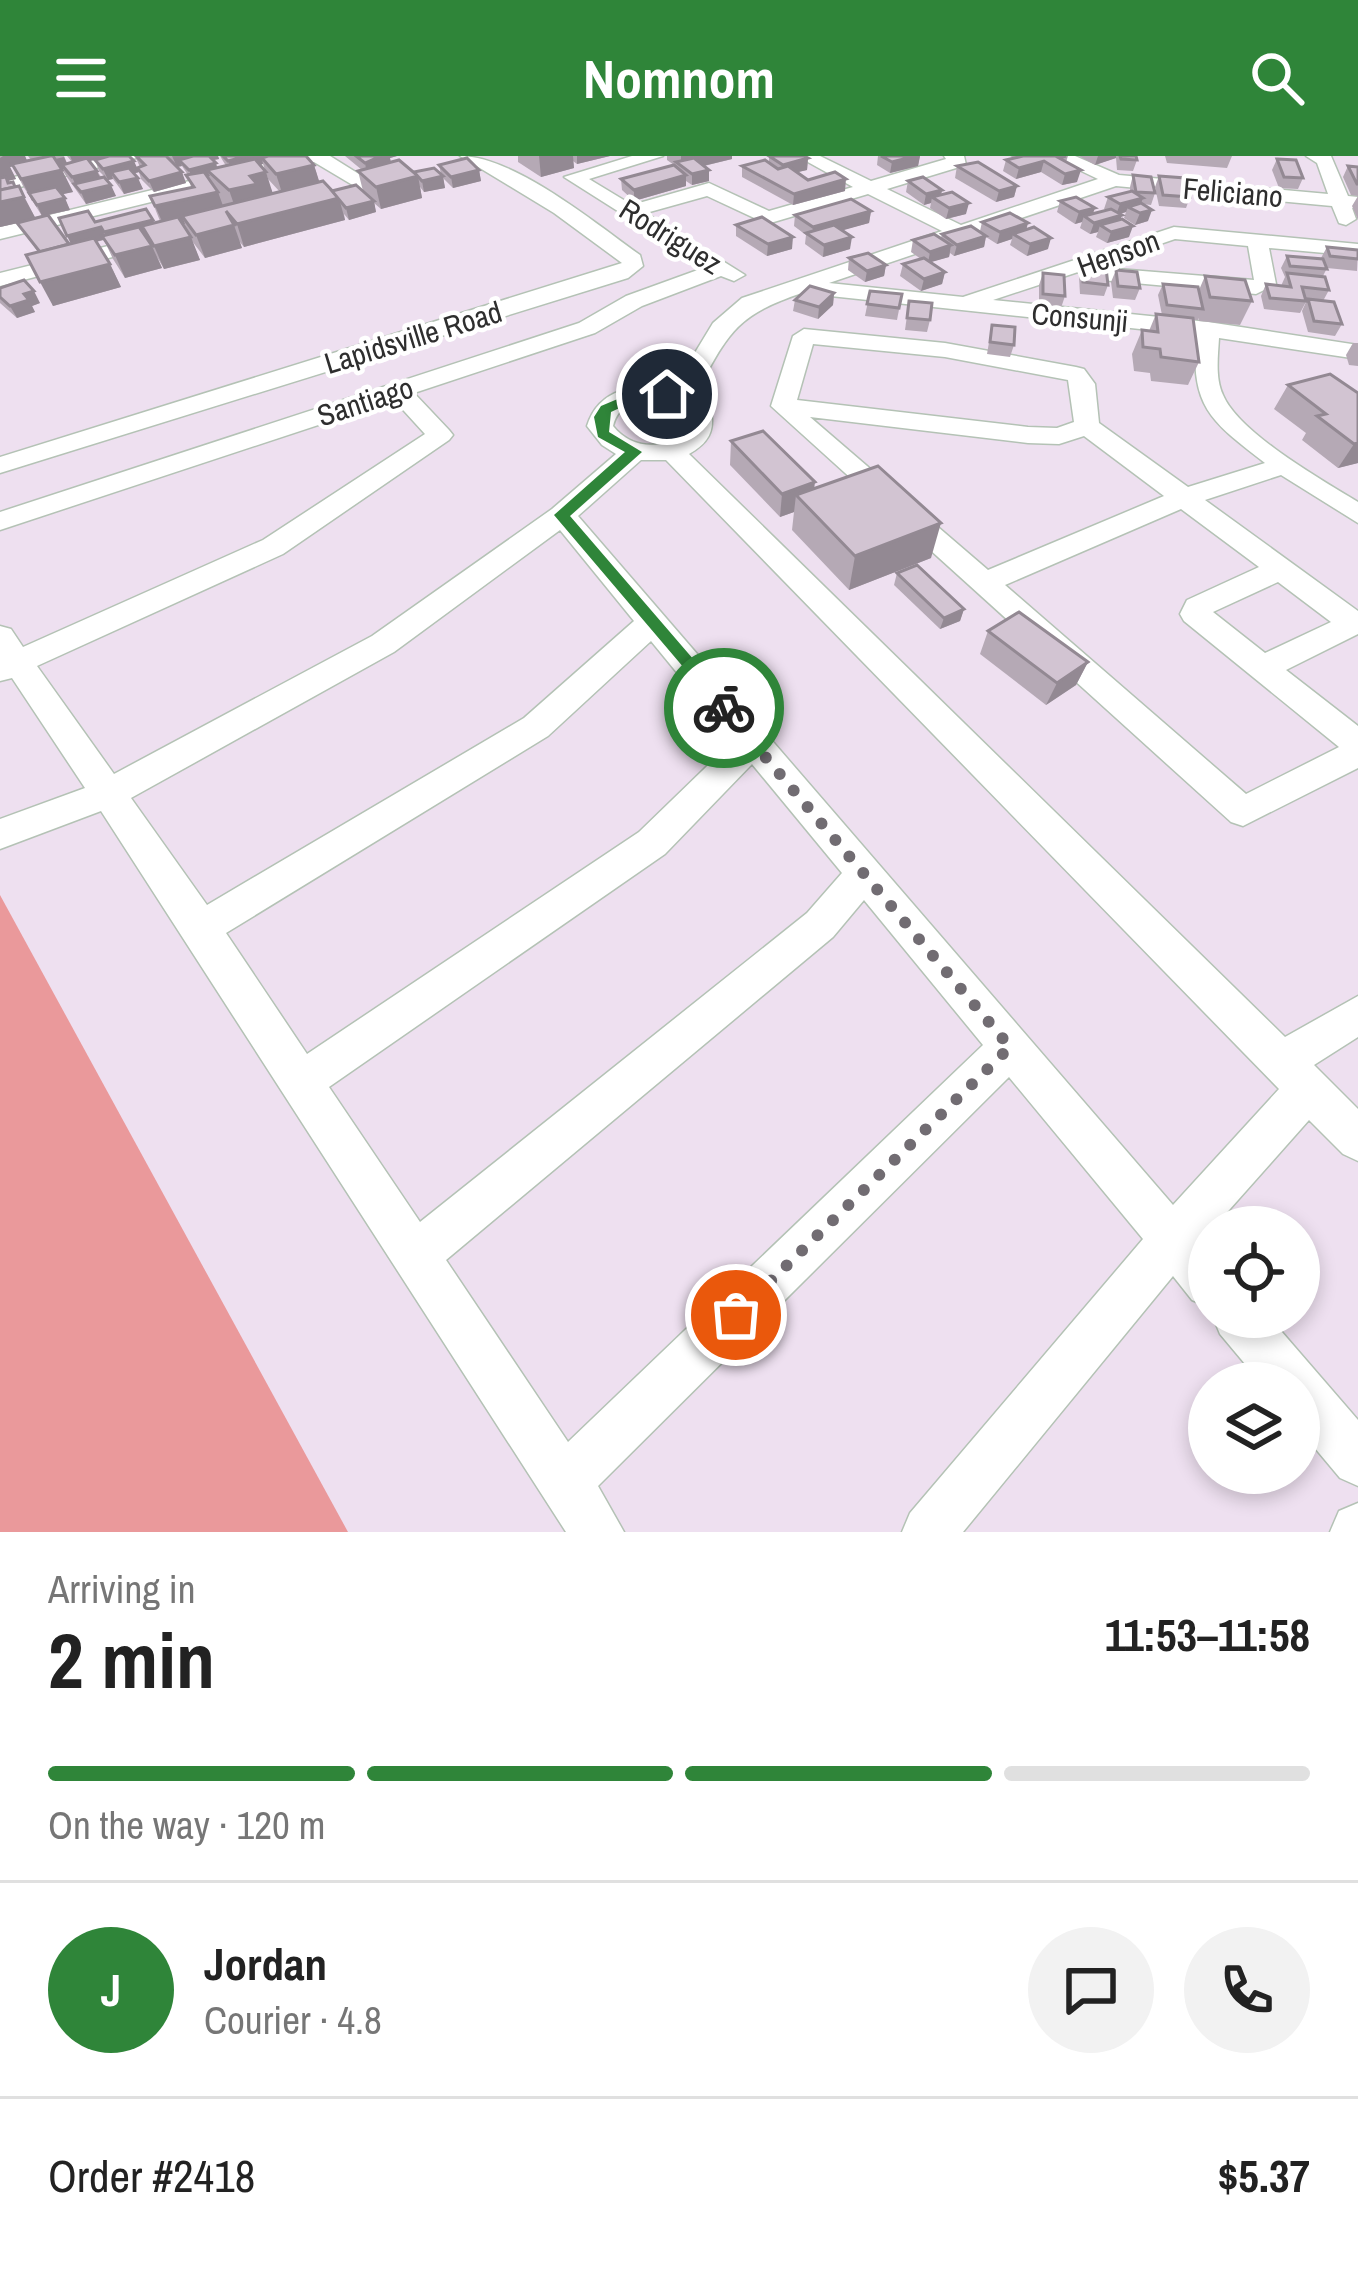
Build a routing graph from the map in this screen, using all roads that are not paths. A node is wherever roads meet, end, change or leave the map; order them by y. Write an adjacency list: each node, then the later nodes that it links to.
1 (135, 156): 15 (street)
2 (316, 156): 16 (street); 20 (street)
3 (522, 156): 11 (street)
4 (654, 156): 19 (street, Rodriguez)
5 (806, 156): 17 (street)
6 (909, 156): 12 (street)
7 (953, 156): 12 (street)
8 (1059, 156): 14 (street)
9 (1292, 156): 10 (street)
10 (1327, 159): 18 (street)
11 (478, 161): 13 (street); 41 (street, Lapidsville Road)
12 (935, 169): 17 (street)
13 (447, 172)
14 (1115, 181): 18 (street, Feliciano); 21 (street, Feliciano)
15 (0, 186)
16 (367, 187)
17 (869, 188): 19 (street); 21 (street)
18 (1348, 202): 24 (street)
19 (631, 211): 25 (street, Rodriguez)
20 (0, 233)
21 (961, 233): 28 (street, Feliciano)
22 (175, 235): 27 (street)
23 (1257, 241): 24 (street, Henson); 26 (street, Henson); 26 (street)
24 (1358, 247)
25 (724, 268): 29 (street, Rodriguez); 34 (street, Santiago)
26 (1068, 272): 30 (street, Henson)
27 (0, 280)
28 (800, 286): 29 (street, Feliciano); 30 (street, Consunji)
29 (767, 297): 35 (street, Feliciano)
30 (954, 305): 31 (street, Consunji); 32 (street)
31 (1208, 329): 33 (street, Consunji); 40 (street)
32 (945, 350): 36 (street); 37 (street)
33 (1358, 352)
34 (398, 390): 45 (street, Santiago); 49 (street)
35 (680, 398): 38 (street); 39 (street)
36 (783, 406): 37 (street); 47 (street)
37 (1087, 426): 42 (street)
38 (672, 451): 39 (street); 59 (street)
39 (634, 452): 44 (street)
40 (1285, 464): 42 (street); 43 (street)
41 (0, 465)
42 (1182, 498): 46 (street); 47 (street)
43 (1358, 514)
44 (562, 515): 48 (street); 53 (street)
45 (0, 521)
46 (1281, 569): 50 (street); 50 (street)
47 (984, 583): 52 (street)
48 (652, 622): 51 (street); 56 (street)
49 (6, 656): 53 (street)
50 (1262, 668): 52 (street)
51 (753, 742): 55 (street); 60 (street)
52 (1358, 749)
53 (109, 794): 54 (street); 56 (street)
54 (0, 835)
55 (864, 874): 58 (street); 63 (street)
56 (201, 928): 60 (street)
57 (1358, 1015): 59 (street)
58 (1010, 1047): 62 (street); 69 (street)
59 (1295, 1075): 61 (street); 62 (street)
60 (301, 1082): 63 (street)
61 (1358, 1139)
62 (1172, 1240): 64 (street); 71 (street)
63 (415, 1256): 69 (street)
64 (1188, 1259)
65 (1255, 1338): 66 (street)
66 (1275, 1362)
67 (1320, 1415): 68 (street)
68 (1358, 1460)
69 (565, 1482): 70 (street)
70 (597, 1532)
71 (929, 1532)

